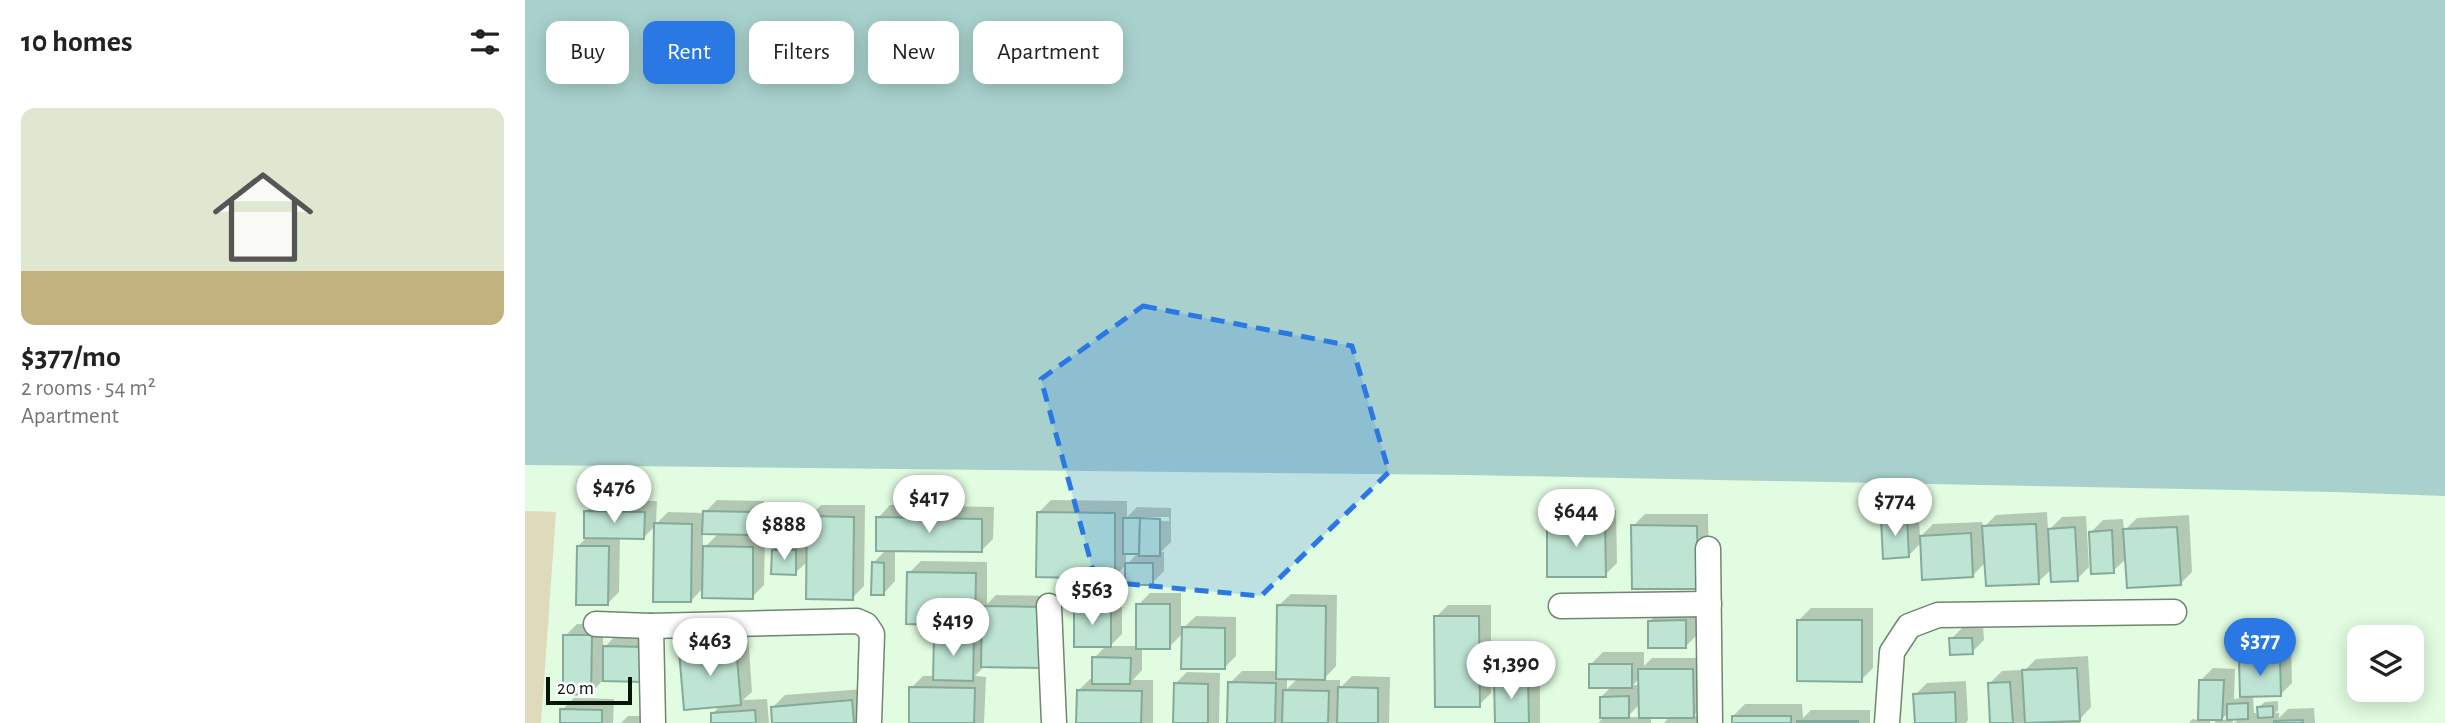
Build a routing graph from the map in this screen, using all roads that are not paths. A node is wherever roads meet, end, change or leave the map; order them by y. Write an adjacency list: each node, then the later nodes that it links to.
1 (1708, 549): 2 (street)
2 (1709, 604): 4 (street); 11 (street)
3 (1049, 606): 10 (street)
4 (1561, 606)
5 (2174, 612): 12 (street)
6 (596, 624): 7 (street)
7 (651, 626): 8 (street); 9 (street)
8 (653, 723)
9 (869, 723)
10 (1054, 723)
11 (1710, 723)
12 (1887, 723)

